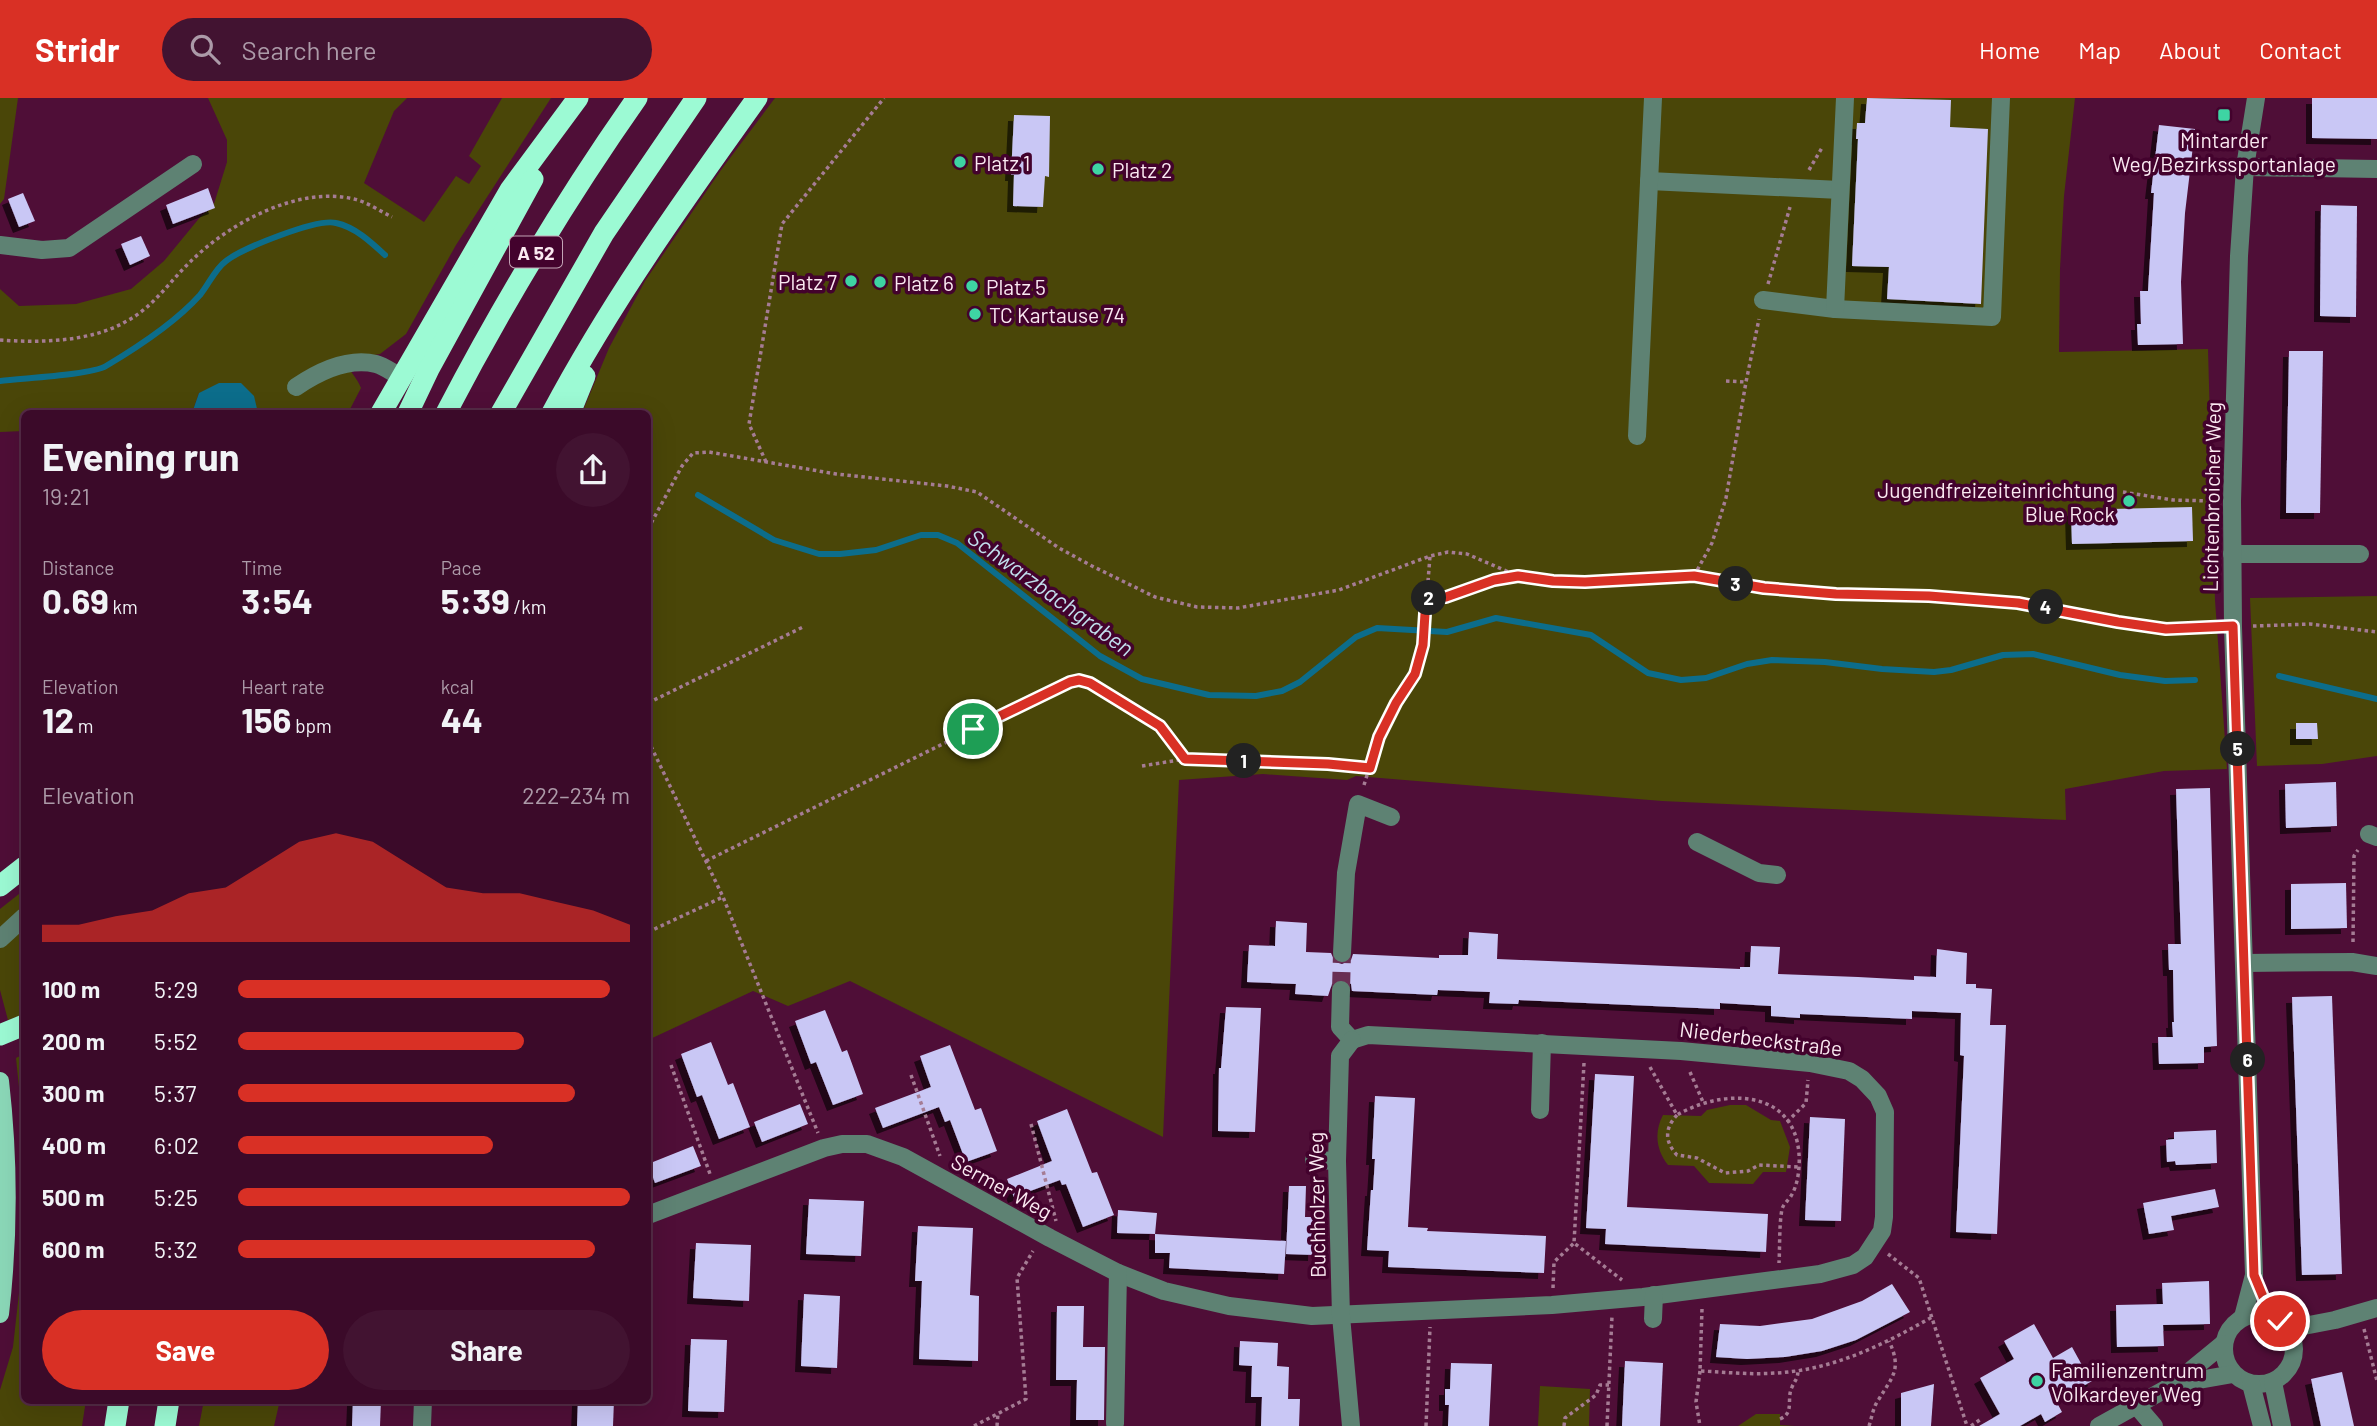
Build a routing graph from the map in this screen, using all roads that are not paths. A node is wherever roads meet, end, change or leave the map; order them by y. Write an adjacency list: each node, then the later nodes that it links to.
1 (637, 98): 22 (highway, A 52)
2 (696, 98): 23 (highway, A 52)
3 (757, 98): 15 (highway)
4 (1653, 98): 12 (street)
5 (1845, 98): 13 (street)
6 (2001, 98): 17 (street)
7 (2256, 98): 10 (street, Lichtenbroicher Weg)
8 (574, 103): 18 (highway); 21 (highway)
9 (193, 164): 14 (street)
10 (2245, 167): 11 (street); 27 (street, Lichtenbroicher Weg)
11 (2377, 169)
12 (1649, 181): 13 (street); 26 (street)
13 (1840, 190): 17 (street)
14 (0, 245)
15 (626, 286): 24 (highway); 25 (highway)
16 (1763, 300): 17 (street)
17 (1835, 309)
18 (401, 377): 19 (street); 20 (highway)
19 (296, 387)
20 (383, 410)
21 (409, 410)
22 (448, 410)
23 (503, 410)
24 (554, 410)
25 (570, 410)
26 (1637, 436)
27 (2232, 554): 28 (street); 37 (street, Lichtenbroicher Weg)
28 (2360, 554)
29 (1391, 817): 36 (street)
30 (1697, 842): 32 (street)
31 (21, 869): 33 (highway)
32 (1777, 875)
33 (0, 886)
34 (21, 920): 35 (street)
35 (0, 939)
36 (1342, 953)
37 (2245, 963): 38 (street); 50 (street, Lichtenbroicher Weg)
38 (2377, 965)
39 (1341, 990): 42 (street)
40 (21, 1026): 41 (highway)
41 (0, 1035)
42 (1352, 1040): 43 (street, Niederbeckstraße); 47 (street, Buchholzer Weg)
43 (1542, 1043): 45 (street); 51 (street, Niederbeckstraße)
44 (0, 1081): 53 (main road)
45 (1540, 1110)
46 (1314, 1160): 47 (street)
47 (1337, 1161): 54 (street, Buchholzer Weg)
48 (651, 1214): 49 (street, Sermer Weg)
49 (1118, 1273): 54 (street, Sermer Weg); 70 (street)
50 (2254, 1275): 55 (street, Lichtenbroicher Weg); 56 (street, Lichtenbroicher Weg)
51 (1649, 1296): 54 (street); 57 (street)
52 (2369, 1310): 58 (street)
53 (0, 1314)
54 (1341, 1316): 74 (street, Buchholzer Weg)
55 (2271, 1316): 56 (street); 59 (street)
56 (2243, 1317): 60 (street)
57 (1653, 1319)
58 (2335, 1320): 59 (street); 61 (street)
59 (2288, 1328): 61 (street)
60 (2223, 1344): 62 (street); 65 (street)
61 (2294, 1356): 63 (street)
62 (2233, 1374): 64 (street); 65 (street)
63 (2273, 1382): 64 (street); 78 (street)
64 (2251, 1384): 77 (street)
65 (2173, 1385): 69 (street)
66 (118, 1404): 71 (highway)
67 (168, 1404): 72 (highway)
68 (423, 1404): 73 (street)
69 (2136, 1405): 75 (street); 76 (street)
70 (1115, 1423)
71 (115, 1426)
72 (165, 1426)
73 (422, 1426)
74 (1351, 1426)
75 (2099, 1426)
76 (2154, 1426)
77 (2262, 1426)
78 (2282, 1426)

